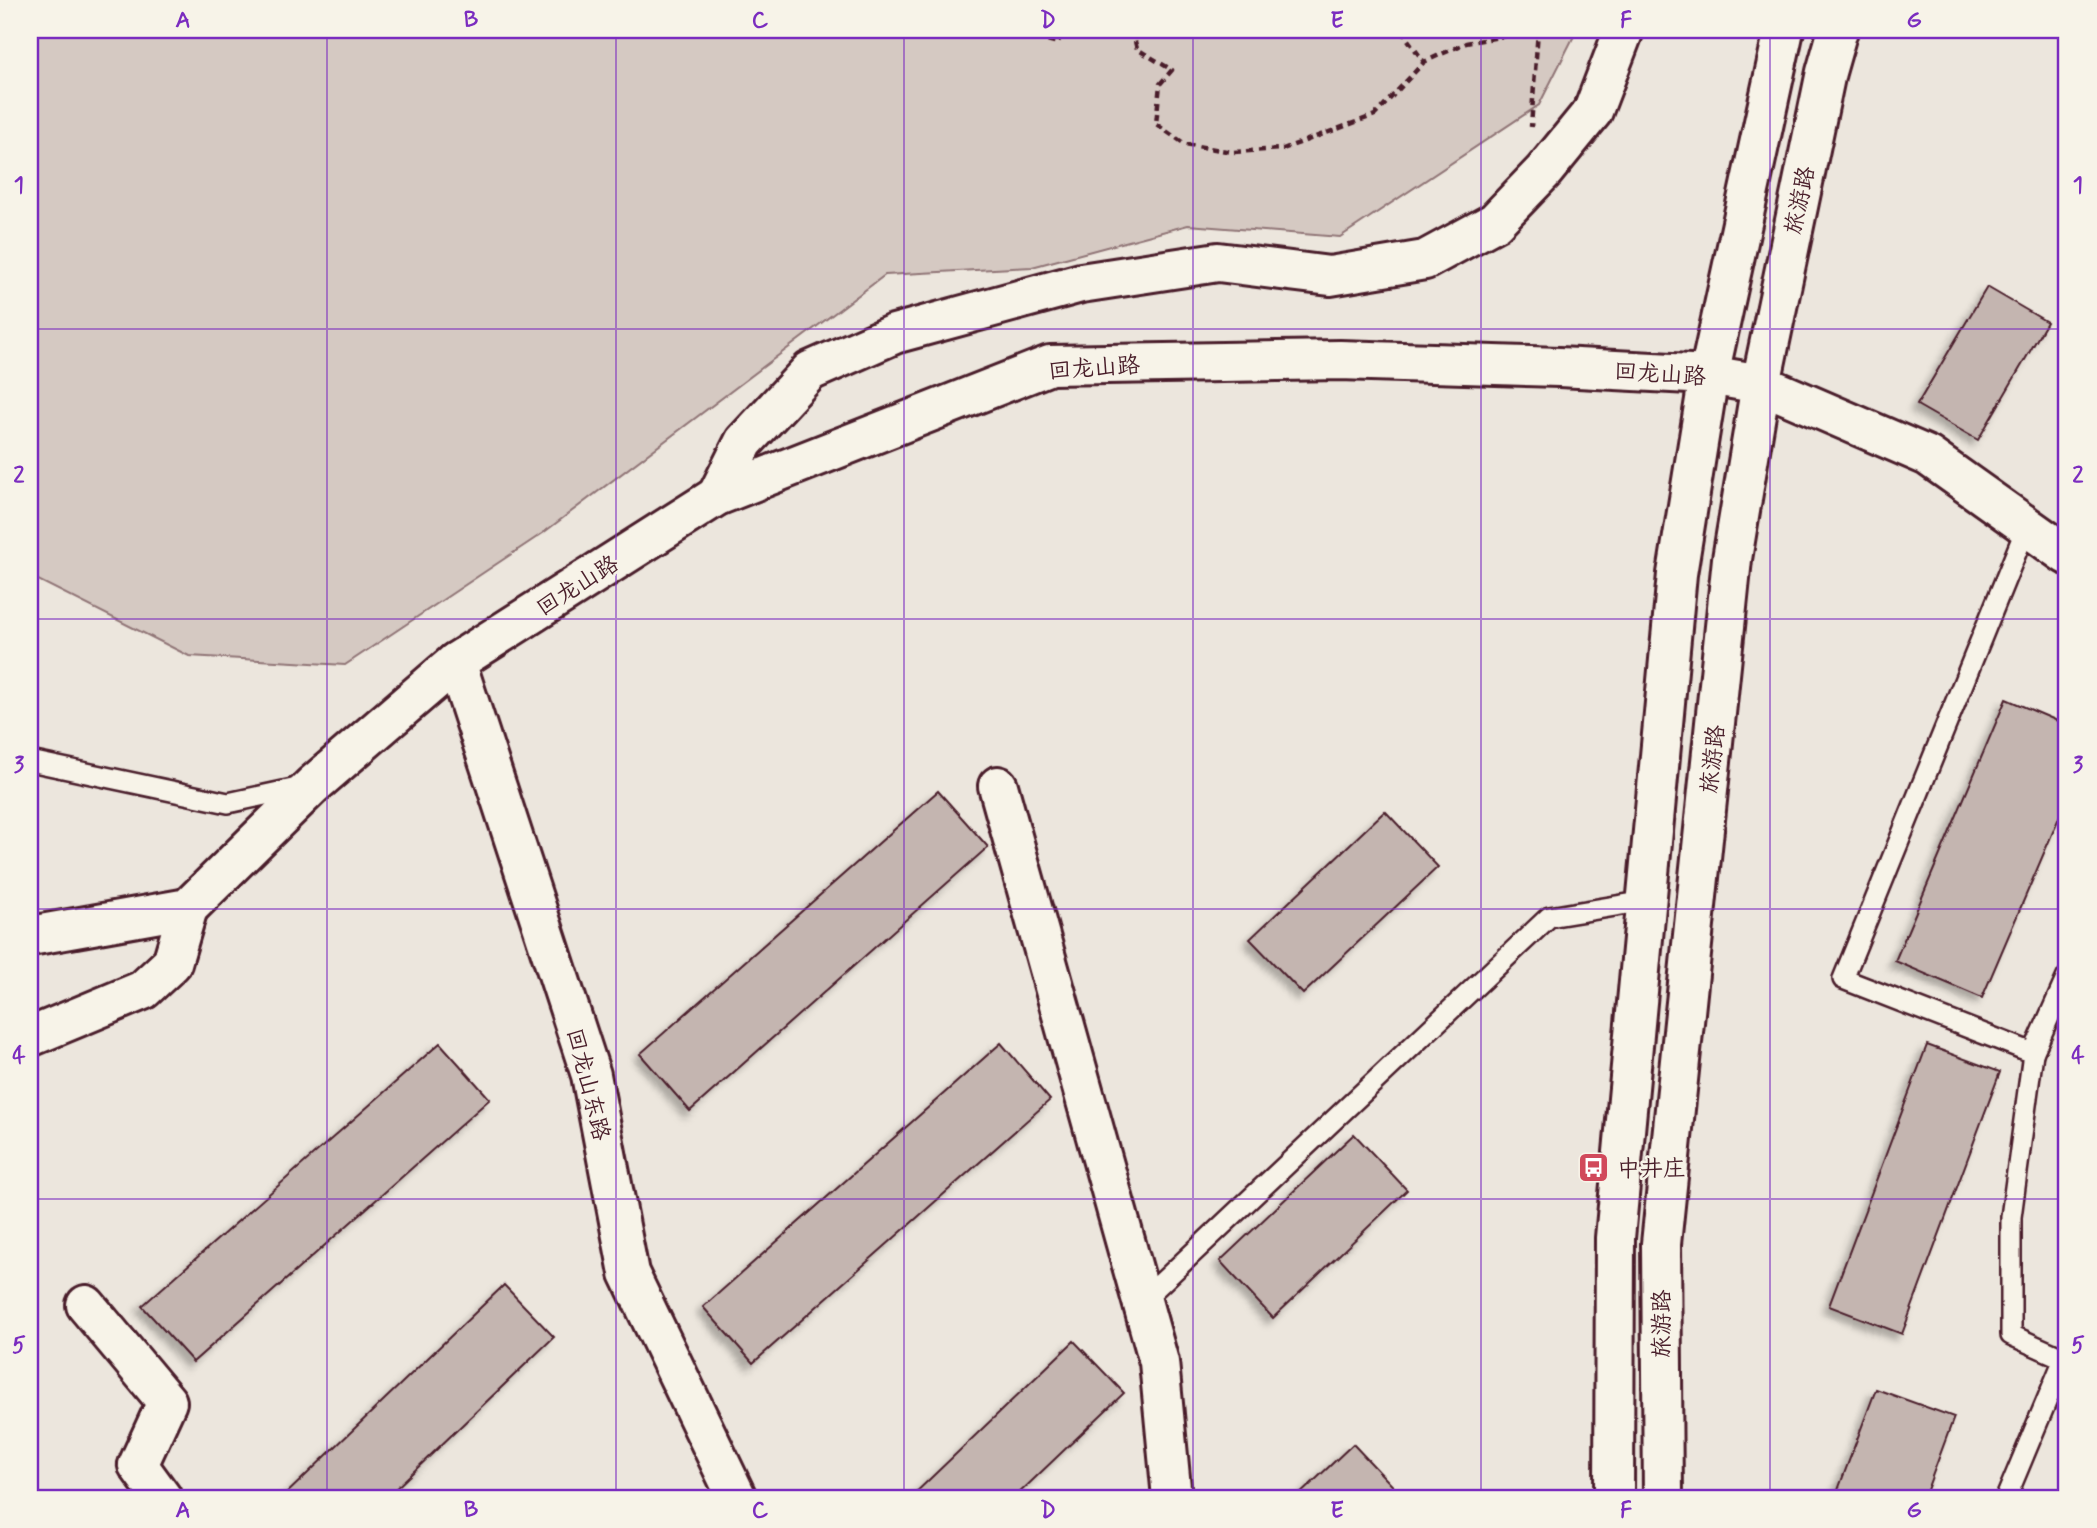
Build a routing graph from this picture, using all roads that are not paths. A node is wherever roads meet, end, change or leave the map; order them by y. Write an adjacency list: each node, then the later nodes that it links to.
1 (1624, 30): 6 (street)
2 (1784, 30): 4 (street, 旅游路)
3 (1838, 30): 5 (street, 旅游路)
4 (1709, 375): 5 (street, 回龙山路); 6 (street, 回龙山路); 13 (street, 旅游路)
5 (1761, 384): 7 (street, 回龙山路); 26 (street, 旅游路)
6 (717, 496): 9 (street, 回龙山路)
7 (2027, 526): 8 (street, 回龙山路); 18 (lane)
8 (2067, 555)
9 (456, 662): 11 (street, 回龙山路); 23 (street, 回龙山东路)
10 (30, 761): 11 (lane)
11 (313, 785): 14 (street, 回龙山路)
12 (998, 786): 19 (street)
13 (1646, 901): 19 (lane); 25 (street, 旅游路)
14 (188, 908): 15 (street); 17 (street)
15 (30, 936)
16 (2067, 977): 18 (lane)
17 (30, 1037)
18 (2033, 1053): 21 (lane)
19 (1142, 1301): 24 (street)
20 (86, 1305): 22 (street)
21 (2066, 1359): 27 (lane)
22 (162, 1498)
23 (737, 1498)
24 (1171, 1498)
25 (1614, 1498)
26 (1663, 1498)
27 (2006, 1498)

